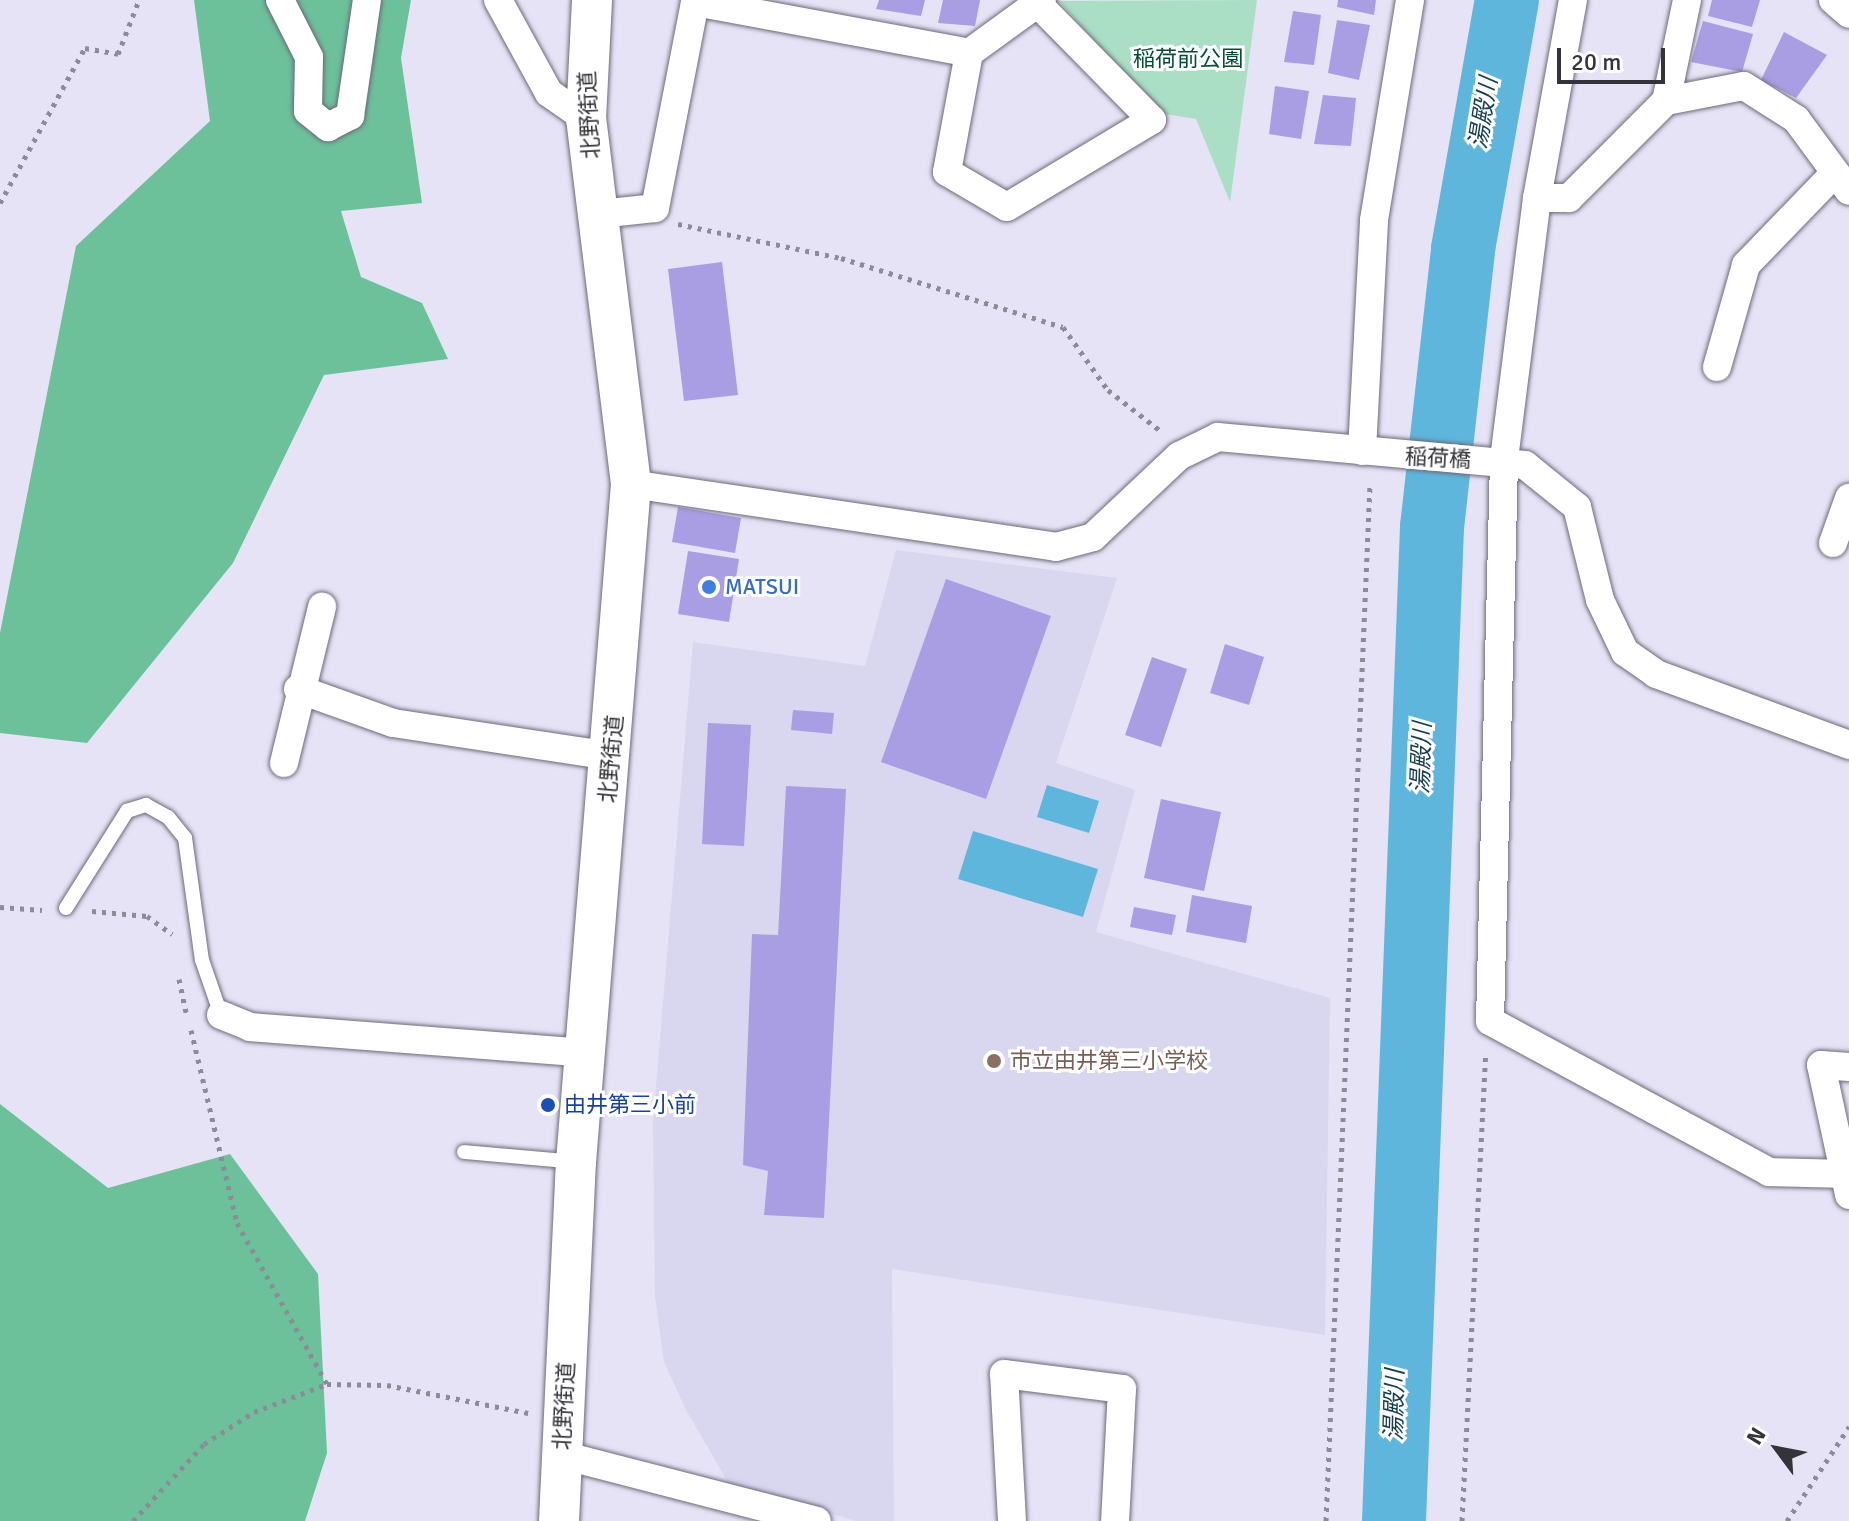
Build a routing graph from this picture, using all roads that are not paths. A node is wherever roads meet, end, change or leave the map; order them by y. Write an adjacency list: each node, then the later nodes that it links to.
1 (280, 0): 2 (street)
2 (367, 0)
3 (498, 0): 14 (street)
4 (592, 0): 14 (main road, 北野街道)
5 (1410, 0): 19 (street)
6 (1573, 0): 16 (street)
7 (1687, 0): 13 (street)
8 (1833, 0): 11 (street)
9 (1042, 3): 12 (street); 12 (street)
10 (789, 9): 12 (street); 17 (street)
11 (1849, 14)
12 (969, 53)
13 (1666, 101): 15 (street); 16 (street)
14 (586, 119): 17 (main road, 北野街道)
15 (1842, 183): 18 (street)
16 (1537, 198): 20 (street)
17 (599, 214): 21 (main road, 北野街道)
18 (1717, 367)
19 (1371, 453): 20 (street, 稲荷橋); 21 (street, 稲荷橋)
20 (1500, 461): 26 (street, 稲荷橋); 35 (street)
21 (631, 484): 27 (main road, 北野街道)
22 (1849, 498): 23 (street)
23 (1833, 543)
24 (322, 607): 25 (street)
25 (298, 689): 27 (street); 28 (street)
26 (1849, 745)
27 (612, 756): 31 (main road, 北野街道)
28 (284, 763)
29 (66, 908): 30 (lane)
30 (221, 1015): 31 (street)
31 (585, 1053): 34 (main road, 北野街道)
32 (1849, 1067): 35 (street)
33 (464, 1152): 34 (lane)
34 (576, 1162): 36 (main road, 北野街道)
35 (1846, 1185)
36 (563, 1438): 37 (main road, 北野街道); 38 (street)
37 (559, 1521)
38 (817, 1521)
39 (1012, 1521): 40 (street)
40 (1115, 1521)

